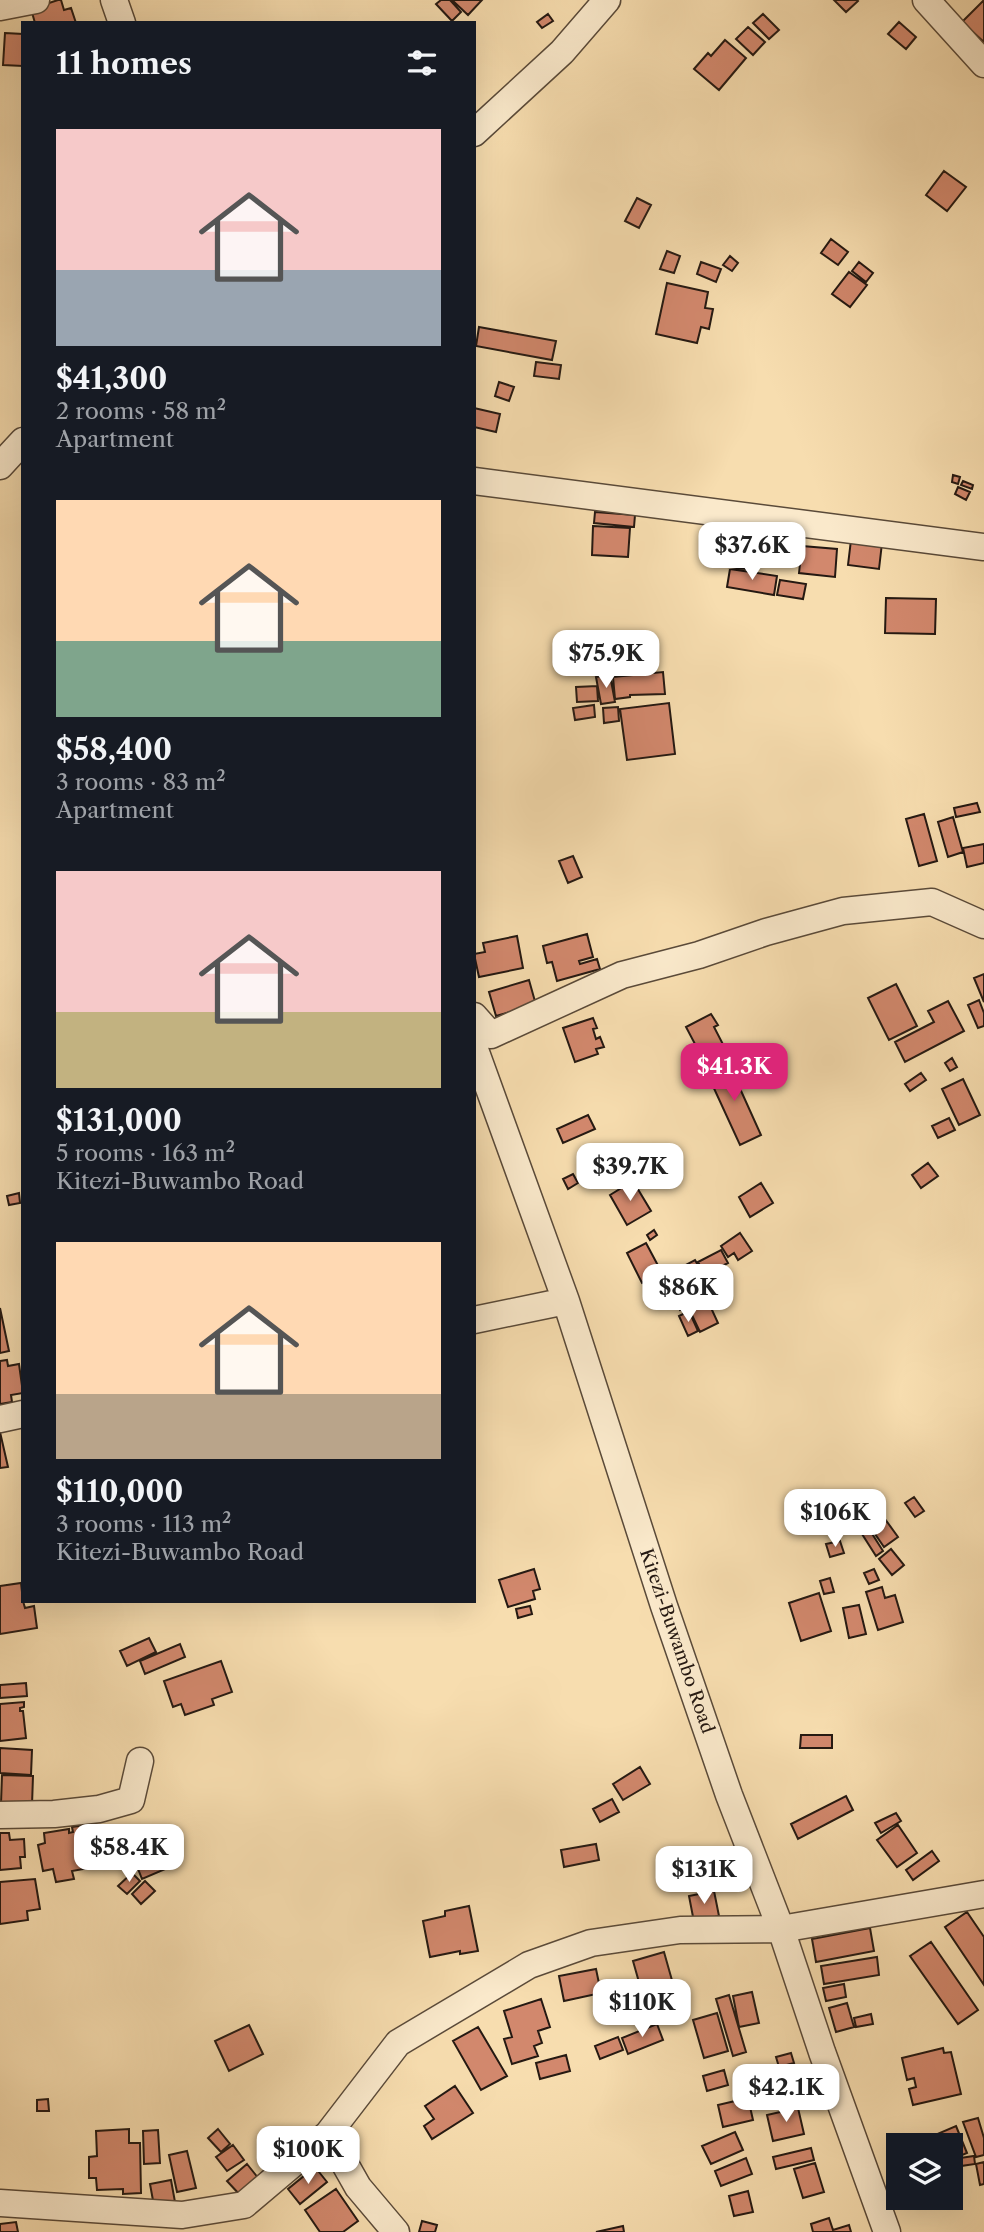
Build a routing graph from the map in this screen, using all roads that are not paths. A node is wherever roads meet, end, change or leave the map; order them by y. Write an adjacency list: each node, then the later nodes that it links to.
1 (36, 0): 5 (street)
2 (114, 0): 6 (street)
3 (607, 0): 8 (street)
4 (926, 0): 7 (street)
5 (0, 7)
6 (121, 21)
7 (984, 64)
8 (476, 130)
9 (21, 443): 10 (street)
10 (0, 466)
11 (476, 481): 12 (street)
12 (984, 547)
13 (984, 925): 14 (street)
14 (476, 1018)
15 (476, 1053): 16 (street, Kitezi-Buwambo Road)
16 (566, 1301): 17 (street); 23 (street, Kitezi-Buwambo Road)
17 (476, 1320)
18 (21, 1414): 19 (street)
19 (0, 1419)
20 (140, 1761): 21 (street)
21 (0, 1815)
22 (984, 1894): 23 (street)
23 (781, 1930): 24 (street); 27 (street, Kitezi-Buwambo Road)
24 (328, 2134): 25 (street); 26 (street)
25 (0, 2203)
26 (396, 2232)
27 (887, 2232)

